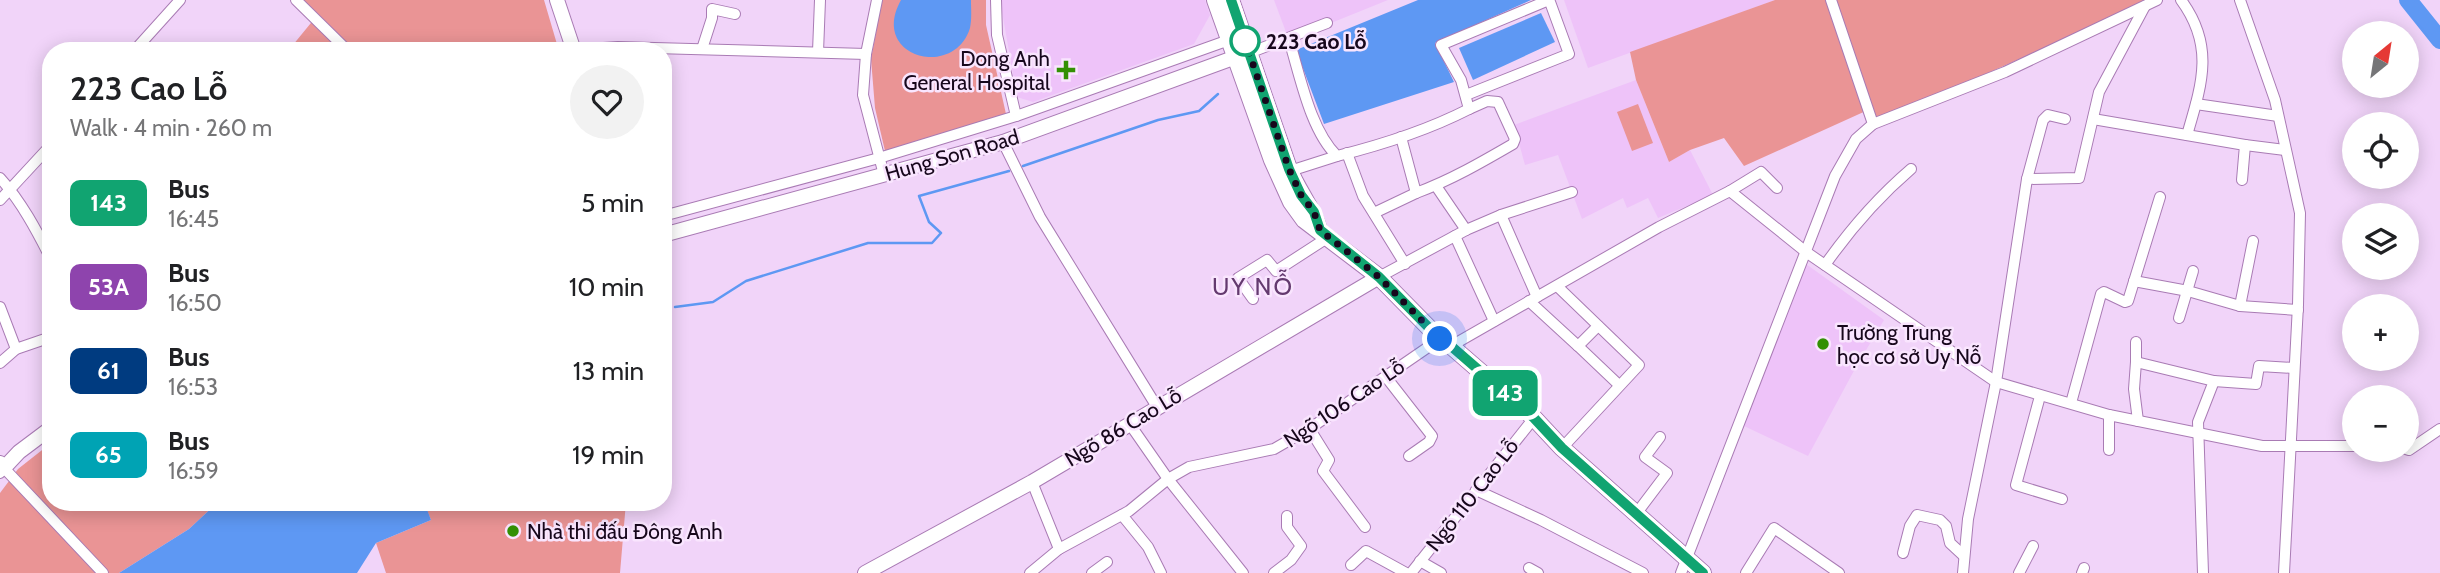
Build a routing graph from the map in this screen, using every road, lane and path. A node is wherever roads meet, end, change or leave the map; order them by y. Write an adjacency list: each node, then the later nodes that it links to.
1 (180, 0): 19 (street)
2 (296, 0): 20 (street)
3 (557, 0): 21 (street)
4 (820, 0): 24 (street)
5 (877, 0): 25 (street)
6 (996, 0): 30 (street)
7 (1216, 0): 17 (main road)
8 (1231, 0): 26 (main road)
9 (1831, 0): 34 (street)
10 (2157, 0): 14 (street)
11 (2181, 0): 28 (street)
12 (2240, 0): 31 (street)
13 (1549, 1): 27 (street); 27 (street)
14 (2145, 6): 33 (street); 34 (street)
15 (735, 14): 23 (street)
16 (1327, 23): 18 (street)
17 (1229, 40): 26 (main road); 30 (street)
18 (1289, 40): 26 (street); 41 (street)
19 (143, 42)
20 (339, 42)
21 (571, 42)
22 (672, 48): 23 (street)
23 (702, 49): 24 (street)
24 (818, 52): 25 (street)
25 (866, 54): 42 (street)
26 (1242, 55): 37 (street, Hung Son Road); 44 (main road); 62 (main road)
27 (1466, 95): 29 (street)
28 (2196, 104): 31 (street); 35 (street)
29 (1469, 109): 36 (street); 49 (street)
30 (1016, 116): 42 (street)
31 (2278, 116): 39 (street)
32 (2065, 119): 47 (street)
33 (2093, 119): 35 (street); 47 (street)
34 (1873, 124): 65 (street)
35 (2187, 135): 38 (street)
36 (1401, 137): 41 (street); 54 (street)
37 (1003, 142): 45 (street, Hung Son Road); 96 (street)
38 (2245, 145): 39 (street); 48 (street)
39 (2285, 150): 77 (street)
40 (42, 155): 51 (street)
41 (1342, 155): 44 (street); 57 (street)
42 (879, 158): 45 (street); 58 (street)
43 (1911, 169): 67 (street)
44 (1290, 172): 62 (main road)
45 (884, 176): 60 (street, Hung Son Road)
46 (0, 178): 51 (street)
47 (2026, 178): 92 (street)
48 (2242, 180)
49 (1436, 186): 54 (street); 61 (street)
50 (1777, 188): 52 (street, Ngõ 106 Cao Lỗ)
51 (11, 189): 56 (street); 64 (street)
52 (1730, 191): 65 (street); 71 (street, Ngõ 106 Cao Lỗ)
53 (1572, 192): 59 (street)
54 (1416, 193): 57 (street)
55 (2160, 197): 70 (street)
56 (0, 200)
57 (1374, 213): 66 (street)
58 (672, 214)
59 (1501, 215): 61 (street); 74 (street)
60 (672, 233)
61 (1460, 233): 66 (street); 79 (street)
62 (1323, 234): 69 (main road); 73 (street)
63 (2253, 241): 75 (street)
64 (42, 243)
65 (1806, 253): 67 (street); 130 (street)
66 (1405, 264): 69 (street)
67 (1825, 265): 92 (street)
68 (2193, 271): 72 (street)
69 (1379, 277): 84 (main road); 96 (street, Ngõ 86 Cao Lỗ)
70 (2134, 281): 72 (street); 95 (street)
71 (1557, 286): 74 (street, Ngõ 106 Cao Lỗ); 81 (street)
72 (2188, 292): 75 (street); 78 (street)
73 (1253, 299)
74 (1533, 299): 79 (street, Ngõ 106 Cao Lỗ); 85 (street)
75 (2239, 306): 77 (street)
76 (0, 307): 80 (street)
77 (2298, 310): 89 (street)
78 (2179, 318)
79 (1494, 321): 84 (street, Ngõ 106 Cao Lỗ)
80 (3, 325): 86 (street)
81 (1598, 326): 85 (street); 93 (street)
82 (42, 340): 86 (street)
83 (2136, 342): 88 (street)
84 (1446, 343): 90 (street, Ngõ 106 Cao Lỗ); 98 (main road)
85 (1578, 346): 93 (street)
86 (16, 349): 87 (street)
87 (1, 360)
88 (2136, 362): 91 (street); 99 (street)
89 (2294, 368): 91 (street); 107 (street)
90 (1386, 377): 101 (street, Ngõ 106 Cao Lỗ); 111 (street)
91 (2214, 381): 103 (street)
92 (1996, 382): 94 (street); 126 (street)
93 (1619, 385): 109 (street)
94 (2040, 396): 95 (street); 116 (street)
95 (2071, 402): 97 (street)
96 (1157, 407): 100 (street, Ngõ 86 Cao Lỗ)
97 (2109, 415): 99 (street); 110 (street)
98 (1534, 418): 109 (main road); 115 (street, Ngõ 110 Cao Lỗ)
99 (2138, 421): 103 (street)
100 (1129, 423): 113 (street); 114 (street, Ngõ 86 Cao Lỗ)
101 (1309, 428): 113 (street, Ngõ 106 Cao Lỗ); 122 (street)
102 (2440, 429): 106 (street)
103 (2200, 433): 107 (street); 147 (street)
104 (42, 435): 112 (street)
105 (1660, 437): 119 (street)
106 (2419, 444)
107 (2291, 445): 108 (street); 148 (street)
108 (2342, 446)
109 (1562, 448): 119 (main road)
110 (2109, 450)
111 (1409, 456)
112 (1, 468): 117 (street)
113 (1168, 479): 120 (street, Ngõ 106 Cao Lỗ); 136 (street)
114 (1032, 482): 124 (street); 132 (street, Ngõ 86 Cao Lỗ)
115 (1476, 490): 127 (street, Ngõ 110 Cao Lỗ); 141 (street)
116 (2062, 499)
117 (42, 510)
118 (43, 511): 131 (street)
119 (1636, 513): 130 (main road)
120 (1122, 515): 124 (street, Ngõ 106 Cao Lỗ); 135 (street)
121 (1287, 516): 137 (street)
122 (1365, 527)
123 (2033, 546): 146 (street)
124 (1059, 549): 133 (street, Ngõ 106 Cao Lỗ)
125 (1903, 553): 126 (street)
126 (1964, 556): 145 (street)
127 (1420, 561): 139 (street, Ngõ 110 Cao Lỗ); 140 (street)
128 (1107, 562): 134 (street)
129 (1351, 565): 138 (street)
130 (1684, 566): 142 (main road)
131 (103, 573)
132 (864, 573)
133 (1030, 573)
134 (1092, 573)
135 (1161, 573)
136 (1243, 573)
137 (1274, 573)
138 (1406, 573)
139 (1411, 573)
140 (1441, 573)
141 (1643, 573)
142 (1703, 573)
143 (1746, 573): 144 (street)
144 (1839, 573)
145 (1963, 573)
146 (2020, 573)
147 (2203, 573)
148 (2284, 573)

